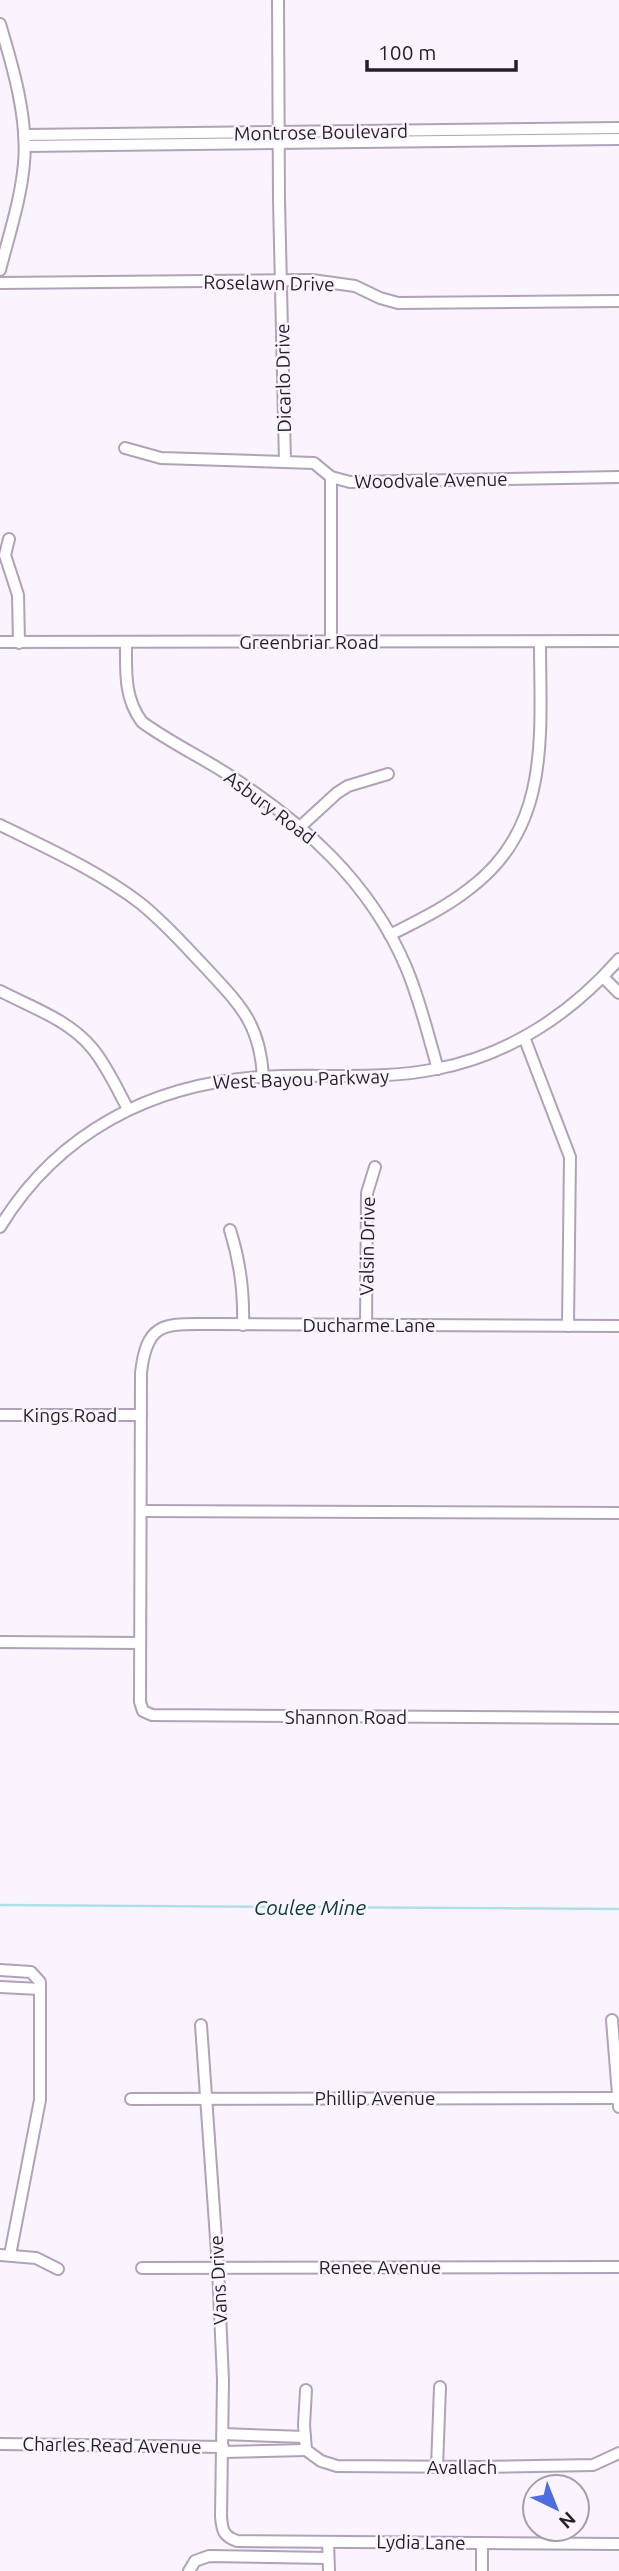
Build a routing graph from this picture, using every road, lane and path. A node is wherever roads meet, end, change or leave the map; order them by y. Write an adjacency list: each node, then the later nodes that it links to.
1 (278, 0): 4 (street, Dicarlo Drive)
2 (0, 24): 6 (street)
3 (619, 128): 4 (street, Montrose Boulevard)
4 (280, 137): 5 (street, Montrose Boulevard); 6 (street, Montrose Boulevard); 8 (street, Dicarlo Drive)
5 (619, 139)
6 (24, 140): 7 (street)
7 (0, 270)
8 (281, 281): 9 (street, Roselawn Drive); 10 (street, Roselawn Drive); 12 (street, Dicarlo Drive)
9 (0, 283)
10 (619, 300)
11 (125, 448): 12 (street, Woodvale Avenue)
12 (285, 462): 13 (street, Woodvale Avenue)
13 (331, 477): 14 (street, Woodvale Avenue); 18 (street)
14 (619, 477)
15 (9, 539): 20 (street)
16 (619, 641): 19 (street, Greenbriar Road)
17 (0, 642): 20 (street, Greenbriar Road)
18 (331, 642): 19 (street, Greenbriar Road); 21 (street, Greenbriar Road)
19 (540, 642): 25 (street)
20 (19, 643): 21 (street, Greenbriar Road)
21 (126, 643): 24 (street, Asbury Road)
22 (388, 774): 24 (street)
23 (0, 825): 32 (street)
24 (301, 826): 25 (street, Asbury Road)
25 (390, 935): 31 (street, Asbury Road)
26 (619, 959): 27 (street, West Bayou Parkway)
27 (603, 977): 29 (street); 30 (street, West Bayou Parkway)
28 (0, 991): 33 (street)
29 (619, 993)
30 (524, 1037): 31 (street, West Bayou Parkway); 39 (street)
31 (438, 1069): 32 (street, West Bayou Parkway)
32 (263, 1077): 33 (street, West Bayou Parkway)
33 (128, 1109): 35 (street, West Bayou Parkway)
34 (375, 1167): 38 (street, Valsin Drive)
35 (0, 1227)
36 (230, 1230): 37 (street)
37 (243, 1325): 38 (street, Ducharme Lane); 41 (street, Ducharme Lane)
38 (366, 1326): 39 (street, Ducharme Lane)
39 (568, 1326): 40 (street, Ducharme Lane)
40 (619, 1326)
41 (142, 1363): 43 (street, Shannon Road)
42 (0, 1415): 43 (street, Kings Road)
43 (141, 1415): 44 (street, Shannon Road)
44 (141, 1511): 45 (street); 47 (street, Shannon Road)
45 (619, 1513)
46 (0, 1642): 47 (street)
47 (140, 1643): 48 (street, Shannon Road)
48 (619, 1718)
49 (0, 1970): 51 (street)
50 (0, 1987): 51 (street)
51 (40, 1989): 58 (street)
52 (612, 2020): 56 (street)
53 (201, 2025): 55 (street, Vans Drive)
54 (131, 2098): 55 (street, Phillip Avenue)
55 (205, 2098): 56 (street, Phillip Avenue); 59 (street, Vans Drive)
56 (619, 2098): 57 (street)
57 (619, 2107)
58 (5, 2255): 62 (street)
59 (218, 2267): 60 (street, Renee Avenue); 61 (street, Renee Avenue); 65 (street, Vans Drive)
60 (619, 2267)
61 (142, 2268)
62 (58, 2269)
63 (440, 2387): 71 (street)
64 (306, 2390): 66 (street)
65 (223, 2434): 66 (street); 68 (street, Vans Drive)
66 (305, 2437): 69 (street)
67 (0, 2444): 68 (street, Charles Read Avenue)
68 (223, 2449): 69 (street, Avallach); 72 (street, Vans Drive)
69 (306, 2450): 71 (street, Avallach)
70 (619, 2453): 71 (street, Avallach)
71 (437, 2467)
72 (225, 2535): 73 (street, Lydia Lane)
73 (328, 2542): 74 (street, Lydia Lane); 76 (street)
74 (482, 2543): 75 (street, Lydia Lane); 79 (street)
75 (619, 2544)
76 (327, 2558): 77 (street); 78 (street)
77 (189, 2571)
78 (329, 2571)
79 (482, 2571)

